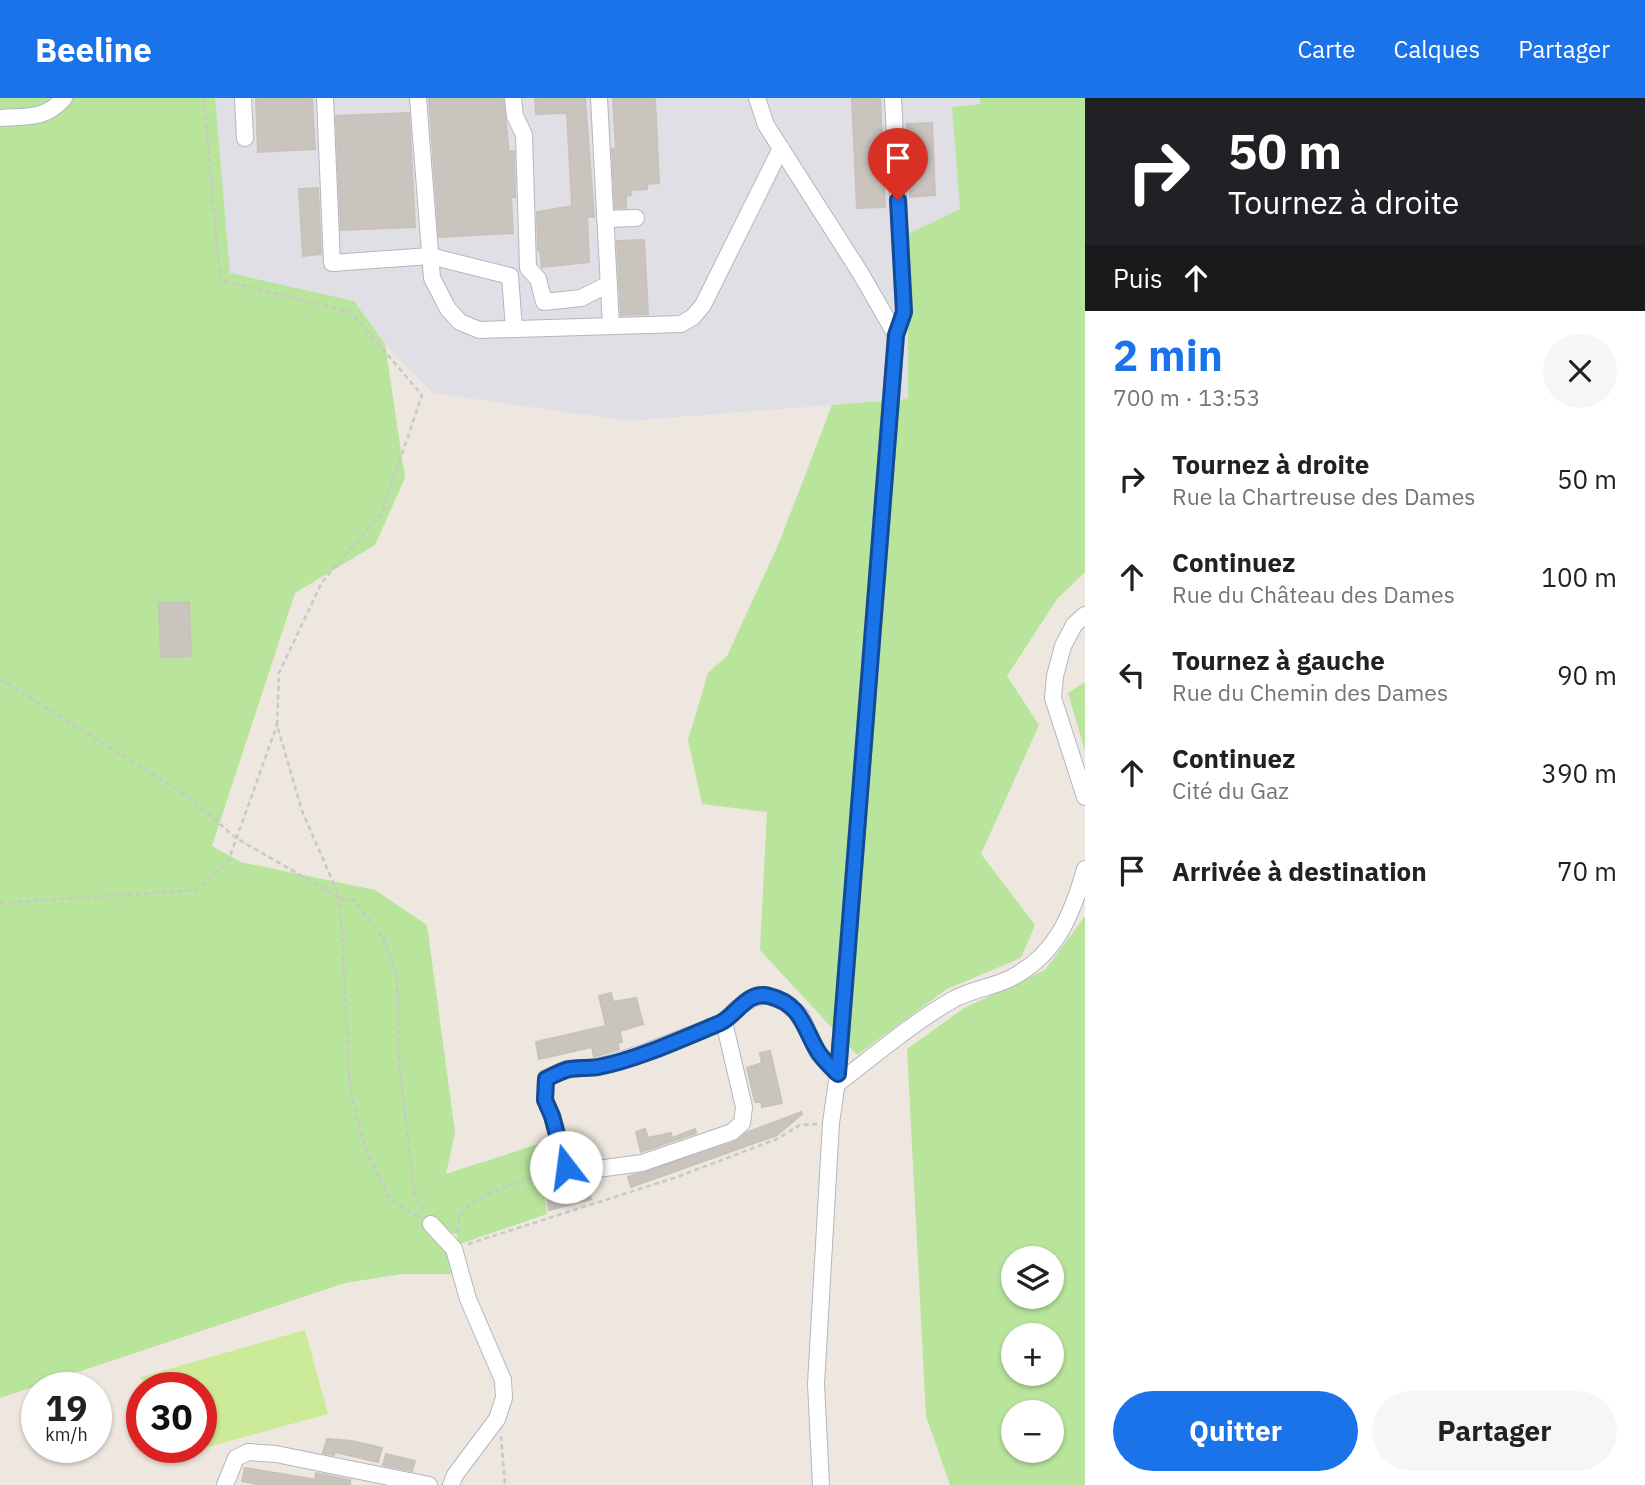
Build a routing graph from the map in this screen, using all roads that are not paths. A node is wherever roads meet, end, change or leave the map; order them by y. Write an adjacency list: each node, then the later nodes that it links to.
1 (64, 98): 9 (street)
2 (243, 98): 10 (street)
3 (326, 98): 14 (street)
4 (418, 98): 14 (street)
5 (513, 98): 15 (street)
6 (598, 98): 13 (street)
7 (757, 98): 11 (street)
8 (893, 98): 18 (street)
9 (0, 118)
10 (245, 138)
11 (780, 148): 16 (street); 18 (street)
12 (636, 218): 13 (street)
13 (605, 219): 15 (street)
14 (430, 256): 17 (street); 17 (street)
15 (609, 284): 16 (street)
16 (611, 326): 17 (street)
17 (514, 329)
18 (896, 335): 23 (street)
19 (1085, 615): 20 (street)
20 (1085, 797)
21 (1085, 869): 23 (street)
22 (724, 1022): 22 (street); 23 (street)
23 (837, 1079): 28 (street)
24 (431, 1224): 27 (street)
25 (225, 1485): 26 (street)
26 (429, 1485)
27 (451, 1485)
28 (821, 1485)

